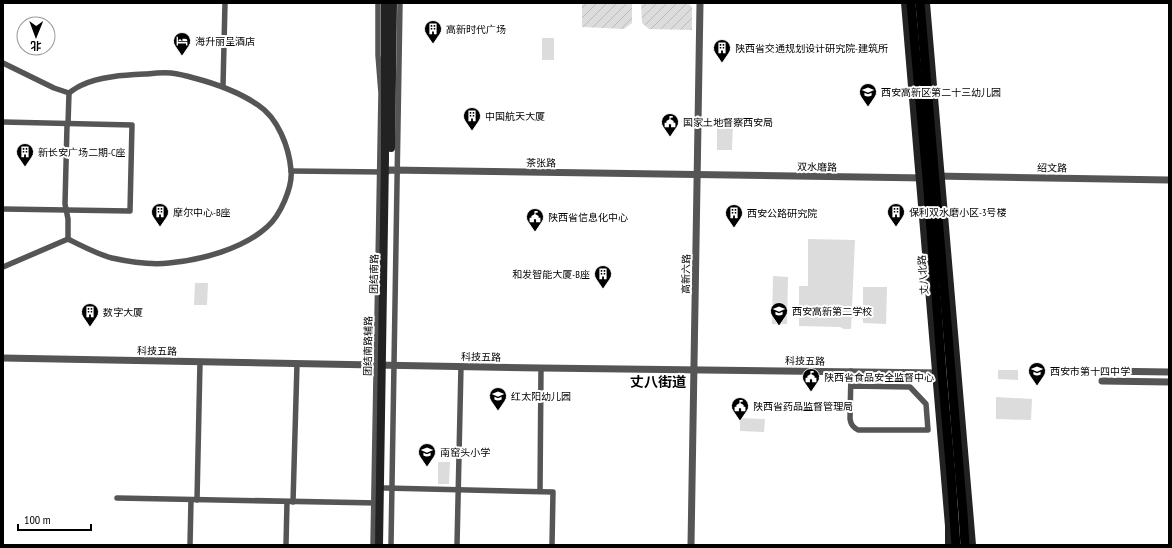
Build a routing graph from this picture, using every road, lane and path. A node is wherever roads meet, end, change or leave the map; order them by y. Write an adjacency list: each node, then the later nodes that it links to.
1 (225, 3): 12 (street)
2 (378, 3): 17 (street)
3 (385, 3): 17 (main road, 团结南路)
4 (393, 3): 17 (main road, 团结南路)
5 (400, 3): 17 (street)
6 (700, 3): 18 (street, 高新六路)
7 (905, 3): 19 (main road)
8 (911, 3): 19 (main road, 丈八北路)
9 (920, 3): 19 (main road, 丈八北路)
10 (926, 3): 19 (main road)
11 (3, 63): 13 (street)
12 (223, 86): 13 (street); 16 (street)
13 (69, 93): 15 (street)
14 (3, 122): 15 (street)
15 (68, 124): 22 (street); 22 (street)
16 (291, 171): 17 (street); 23 (street)
17 (388, 171): 18 (street, 茶张路); 28 (main road, 团结南路); 28 (street)
18 (698, 175): 19 (street, 双水磨路); 31 (street, 高新六路)
19 (931, 177): 20 (street, 绍文路); 36 (main road, 丈八北路); 37 (main road, 丈八北路)
20 (1169, 180)
21 (3, 208): 22 (street)
22 (66, 210): 23 (street)
23 (68, 239): 24 (street)
24 (3, 267)
25 (3, 358): 26 (street, 科技五路)
26 (200, 362): 27 (street, 科技五路); 46 (street)
27 (297, 364): 28 (street, 科技五路); 48 (street)
28 (385, 365): 29 (street, 科技五路); 42 (main road, 团结南路); 49 (main road, 团结南路)
29 (461, 366): 30 (street, 科技五路); 43 (street)
30 (541, 368): 31 (street, 科技五路); 44 (street)
31 (694, 369): 32 (street, 科技五路); 58 (street, 高新六路)
32 (851, 371): 36 (street, 科技五路); 41 (street)
33 (1102, 371): 34 (street)
34 (1159, 372): 35 (street); 39 (street)
35 (1169, 372)
36 (939, 373): 37 (street, 科技五路); 59 (main road); 60 (main road, 丈八北路)
37 (955, 373): 61 (main road, 丈八北路); 62 (main road)
38 (1102, 381): 39 (street)
39 (1158, 382): 40 (street)
40 (1169, 382)
41 (851, 386): 41 (street)
42 (388, 488): 43 (street); 54 (main road, 团结南路); 55 (street)
43 (458, 490): 44 (street); 56 (street)
44 (540, 491): 57 (street)
45 (117, 498): 46 (street)
46 (194, 500): 47 (street); 50 (street)
47 (287, 502): 48 (street); 51 (street)
48 (293, 502): 49 (street)
49 (377, 503): 52 (street); 53 (main road, 团结南路)
50 (190, 545)
51 (286, 545)
52 (373, 545)
53 (379, 545)
54 (384, 545)
55 (391, 545)
56 (457, 545)
57 (552, 545)
58 (691, 545)
59 (949, 545)
60 (956, 545)
61 (965, 545)
62 (972, 545)

